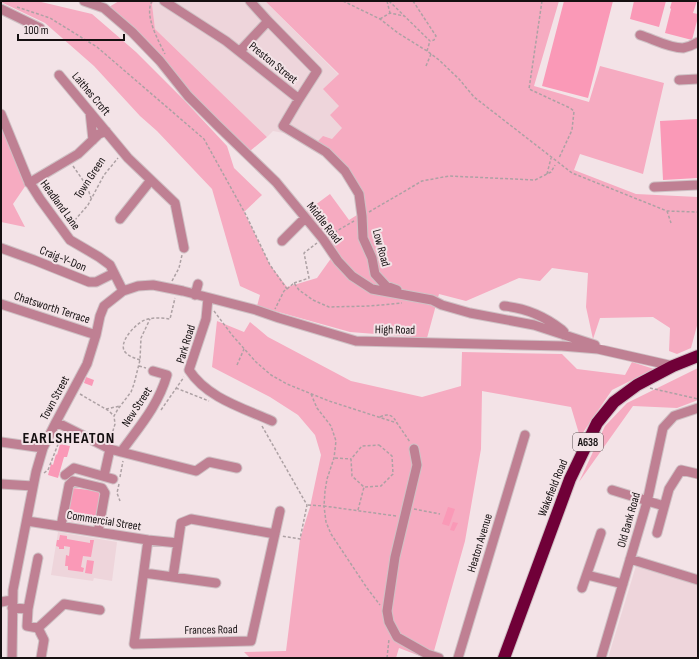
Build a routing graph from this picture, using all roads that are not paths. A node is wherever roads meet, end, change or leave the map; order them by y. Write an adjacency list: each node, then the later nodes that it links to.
1 (84, 1): 4 (street, Middle Road)
2 (164, 1): 10 (street, Preston Street)
3 (250, 1): 6 (street)
4 (91, 3): 24 (street, Middle Road)
5 (1, 9): 7 (street)
6 (268, 21): 10 (street); 14 (street)
7 (40, 28)
8 (640, 35): 9 (street)
9 (698, 42)
10 (240, 51): 14 (street, Preston Street)
11 (59, 75): 15 (street, Laithes Croft)
12 (698, 79): 13 (street)
13 (679, 80)
14 (299, 99): 19 (street, Preston Street)
15 (90, 112): 17 (street, Laithes Croft); 18 (street)
16 (1, 114): 21 (street, Headland Lane)
17 (106, 131): 18 (street, Laithes Croft); 20 (street, Town Green)
18 (93, 140): 21 (street, Laithes Croft)
19 (326, 152): 33 (street, Low Road)
20 (151, 180): 25 (street); 28 (street, Town Green)
21 (29, 183): 29 (street, Headland Lane)
22 (698, 185): 23 (street)
23 (654, 187)
24 (305, 218): 26 (street); 33 (street, Middle Road)
25 (120, 219)
26 (282, 241)
27 (1, 248): 29 (street, Craig-Y-Don)
28 (184, 248)
29 (114, 273): 31 (street, Headland Lane)
30 (198, 284): 32 (street)
31 (123, 291): 32 (street, High Road); 37 (street, Town Street)
32 (195, 295): 34 (street, High Road)
33 (432, 300): 38 (street, Middle Road)
34 (208, 303): 39 (street, High Road); 44 (street, Park Road)
35 (1, 304): 37 (street, Chatsworth Terrace)
36 (504, 306): 38 (street)
37 (96, 335): 45 (street, Town Street)
38 (564, 335): 39 (street, Middle Road)
39 (598, 349): 41 (street, High Road)
40 (698, 356): 41 (highway, Wakefield Road / A638)
41 (673, 366): 89 (highway, Wakefield Road / A638)
42 (153, 371): 51 (street, New Street)
43 (698, 408): 60 (street, Old Bank Road)
44 (272, 421)
45 (56, 422): 48 (street, Town Street); 49 (street)
46 (525, 435): 88 (street, Heaton Avenue)
47 (1, 442): 48 (street)
48 (43, 448): 58 (street, Town Street)
49 (110, 449): 51 (street); 55 (street)
50 (414, 449): 87 (street)
51 (126, 453): 52 (street)
52 (237, 468)
53 (698, 474): 61 (street)
54 (65, 475): 55 (street)
55 (104, 476): 56 (street)
56 (113, 479)
57 (1, 484): 58 (street)
58 (34, 485): 63 (street, Town Street)
59 (612, 490): 60 (street)
60 (647, 502): 61 (street); 72 (street, Old Bank Road)
61 (664, 506): 67 (street)
62 (280, 511): 68 (street, Frances Road)
63 (27, 521): 64 (street, Commercial Street); 81 (street, Town Street)
64 (61, 526): 65 (street, Commercial Street); 65 (street)
65 (98, 532): 69 (street, Commercial Street)
66 (601, 533): 74 (street)
67 (657, 533)
68 (275, 534): 70 (street); 73 (street, Frances Road)
69 (148, 540): 70 (street, Commercial Street); 73 (street, Frances Road)
70 (178, 543): 75 (street)
71 (38, 558): 82 (street)
72 (630, 559): 76 (street); 78 (street, Old Bank Road)
73 (144, 573): 75 (street)
74 (587, 575): 78 (street); 79 (street)
75 (173, 577): 77 (street)
76 (698, 580)
77 (216, 583)
78 (623, 584): 90 (street, Old Bank Road)
79 (582, 588)
80 (1, 602): 81 (street)
81 (12, 604): 82 (street); 85 (street, Town Street)
82 (28, 609): 84 (street)
83 (100, 610): 84 (street)
84 (38, 628): 86 (street)
85 (12, 658)
86 (41, 658)
87 (439, 658)
88 (458, 658)
89 (504, 658)
90 (601, 658)

